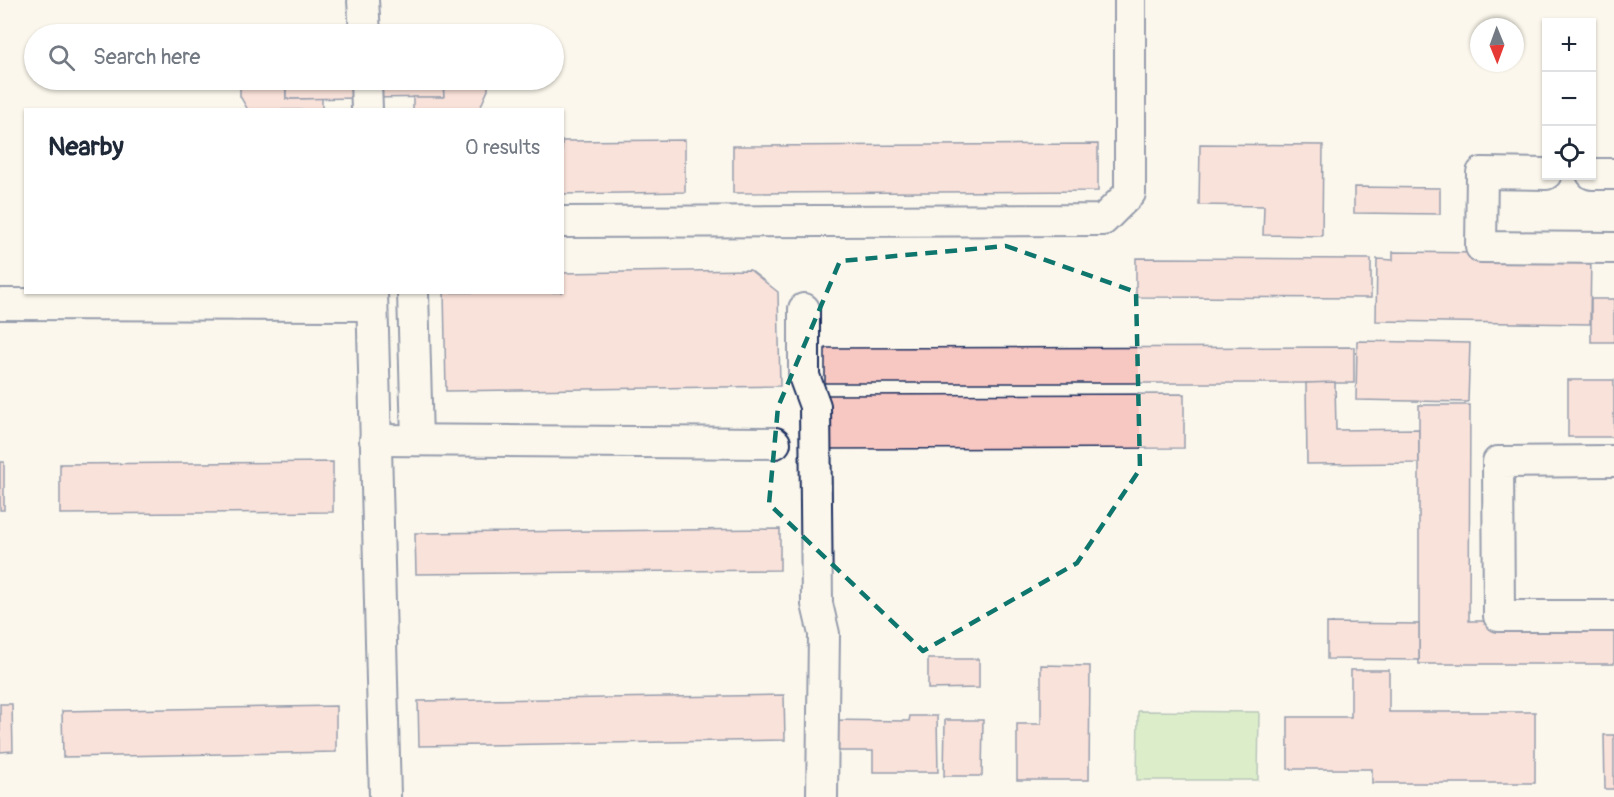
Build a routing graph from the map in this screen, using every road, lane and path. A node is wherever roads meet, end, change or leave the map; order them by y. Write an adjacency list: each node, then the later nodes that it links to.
1 (363, 0): 3 (street)
2 (1130, 0): 9 (street)
3 (364, 24)
4 (366, 90): 5 (street)
5 (367, 108)
6 (1542, 174): 10 (street)
7 (1596, 174): 8 (street)
8 (1614, 174)
9 (564, 222)
10 (1614, 248)
11 (413, 294): 16 (street)
12 (372, 299): 13 (street); 15 (street)
13 (0, 304)
14 (804, 309): 21 (street)
15 (375, 440): 16 (street); 20 (street)
16 (417, 440): 17 (street)
17 (775, 443)
18 (1614, 461): 19 (street)
19 (1614, 616)
20 (385, 797)
21 (822, 797)

